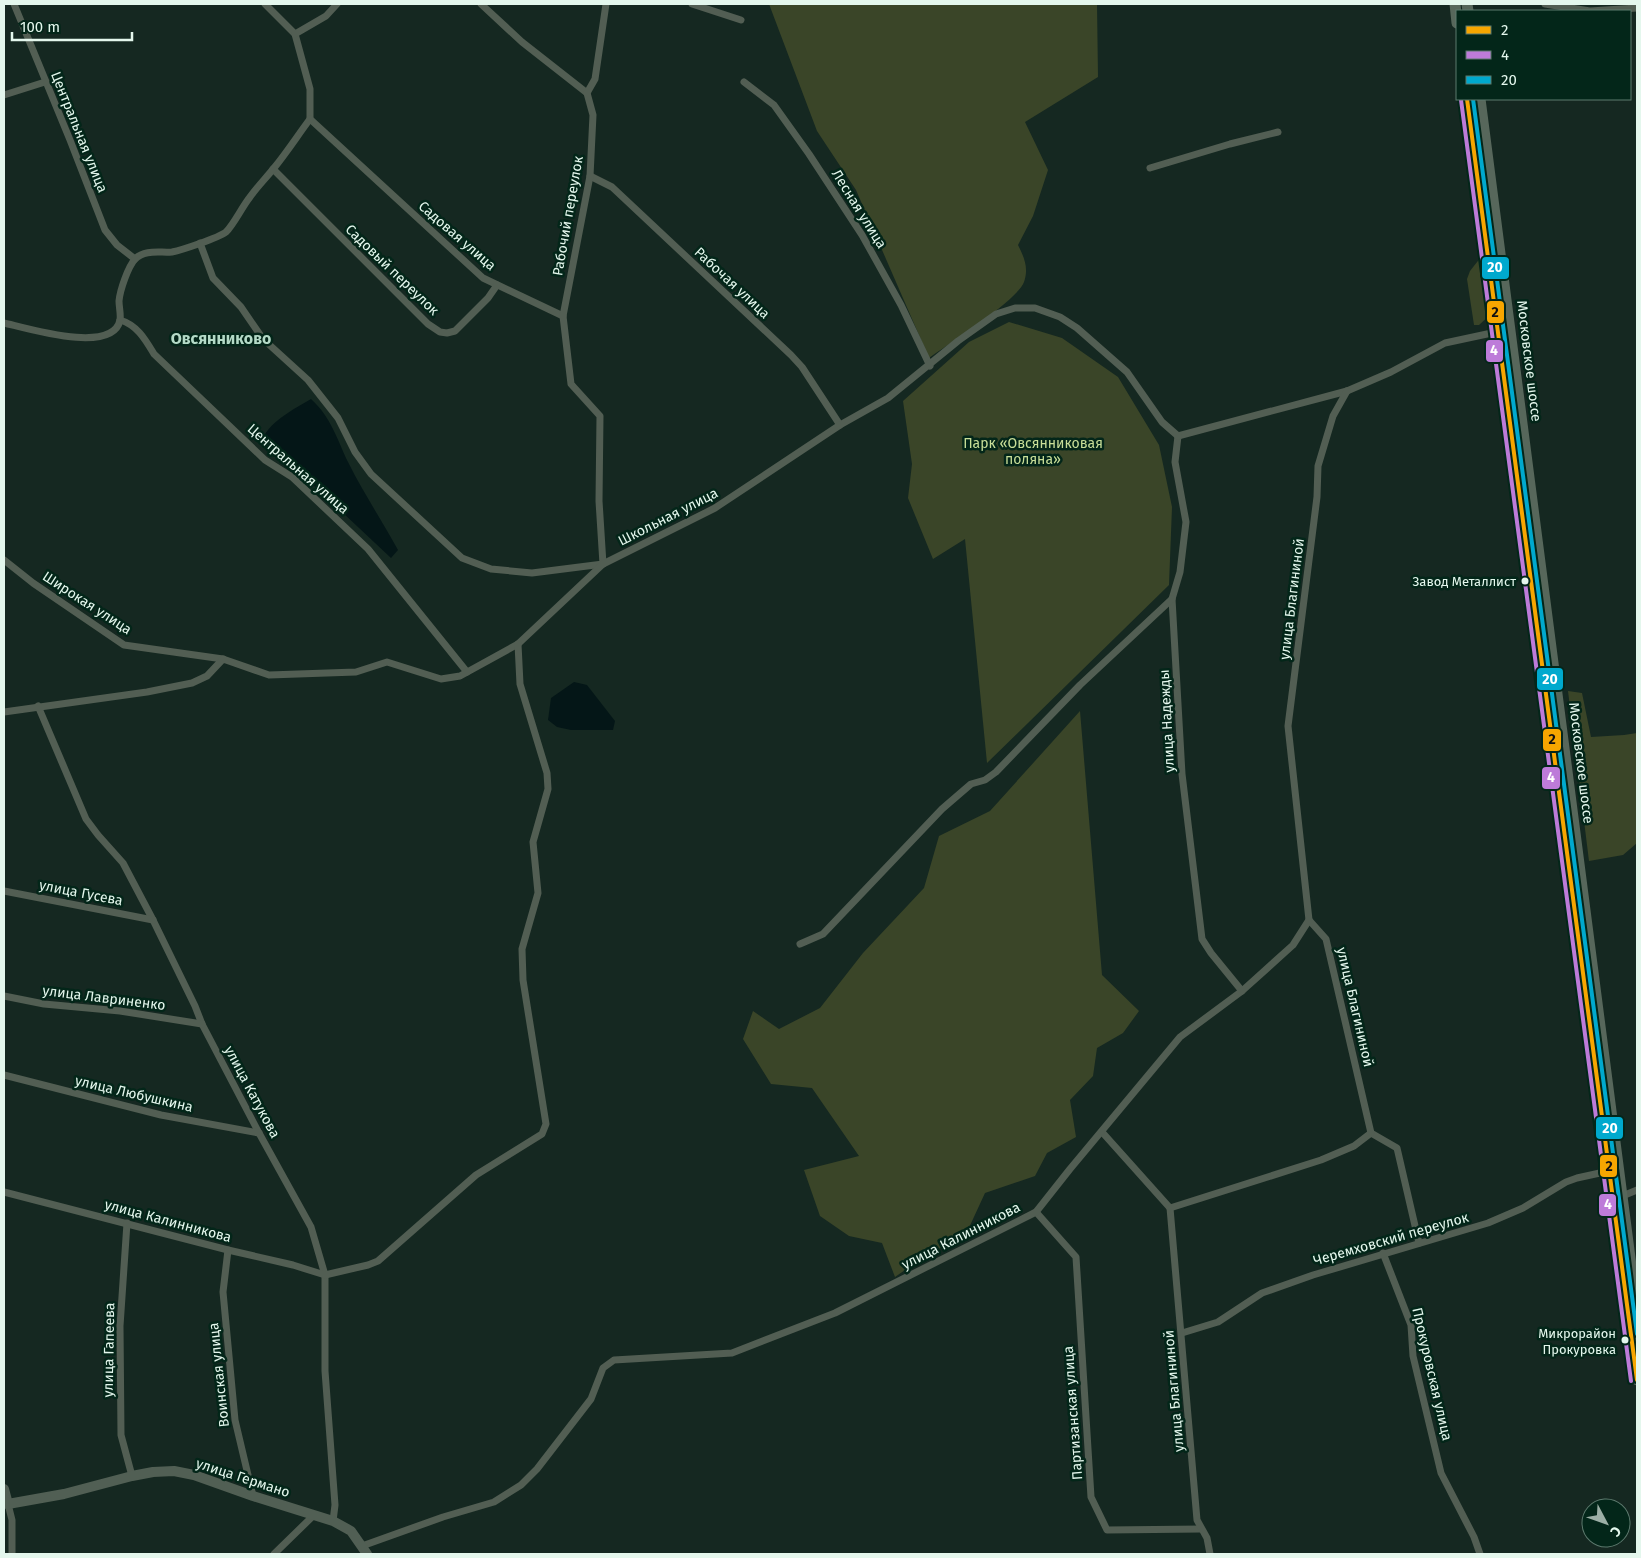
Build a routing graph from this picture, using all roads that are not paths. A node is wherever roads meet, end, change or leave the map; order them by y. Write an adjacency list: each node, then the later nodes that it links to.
1 (14, 4): 13 (street, Центральная улица)
2 (265, 4): 12 (street)
3 (337, 4): 12 (street)
4 (481, 4): 15 (street)
5 (606, 4): 15 (street)
6 (692, 4): 11 (street)
7 (1545, 4): 9 (street)
8 (1637, 8): 10 (street)
9 (1584, 10)
10 (1606, 10)
11 (741, 20)
12 (295, 34): 19 (street)
13 (45, 82): 16 (street); 25 (street, Центральная улица)
14 (744, 82): 31 (street, Лесная улица)
15 (587, 93): 23 (street, Рабочий переулок)
16 (4, 95)
17 (1468, 100): 30 (main road, Московское шоссе)
18 (1480, 100): 30 (main road, Московское шоссе)
19 (310, 119): 22 (street); 26 (street, Садовая улица)
20 (1278, 132): 21 (street)
21 (1150, 168)
22 (274, 169): 24 (street); 26 (street, Садовый переулок)
23 (590, 176): 27 (street, Рабочий переулок); 33 (street, Рабочая улица)
24 (200, 243): 25 (street); 36 (street)
25 (135, 259): 28 (street)
26 (497, 284): 27 (street, Садовая улица)
27 (563, 316): 36 (street)
28 (120, 320): 29 (street); 40 (street, Центральная улица)
29 (4, 322)
30 (1505, 330): 32 (street); 54 (main road, Московское шоссе); 57 (main road, Московское шоссе)
31 (930, 366): 33 (street, Школьная улица); 34 (street, Школьная улица)
32 (1346, 391): 34 (street); 45 (street, улица Благининой)
33 (840, 426): 36 (street, Школьная улица)
34 (1178, 436): 37 (street, улица Надежды)
35 (4, 560): 39 (street, Широкая улица)
36 (603, 564): 38 (street, Школьная улица)
37 (1172, 599): 46 (street); 47 (street, улица Надежды)
38 (518, 644): 40 (street, Школьная улица); 64 (street)
39 (223, 659): 40 (street, Широкая улица); 41 (street)
40 (467, 672)
41 (38, 706): 42 (street); 44 (street, улица Катукова)
42 (4, 712)
43 (4, 891): 44 (street, улица Гусева)
44 (153, 920): 49 (street, улица Катукова)
45 (1308, 920): 47 (street, улица Калинникова); 53 (street, улица Благининой)
46 (800, 944)
47 (1242, 992): 51 (street, улица Калинникова)
48 (4, 996): 49 (street, улица Лавриненко)
49 (202, 1024): 52 (street, улица Катукова)
50 (4, 1075): 52 (street, улица Любушкина)
51 (1102, 1132): 58 (street); 59 (street, улица Калинникова)
52 (259, 1133): 64 (street, улица Катукова)
53 (1371, 1133): 58 (street); 61 (street)
54 (1609, 1171): 57 (main road, Московское шоссе); 61 (street, Черемховский переулок)
55 (1637, 1190): 57 (street)
56 (4, 1192): 60 (street, улица Калинникова)
57 (1617, 1197): 65 (main road, Московское шоссе); 67 (main road, Московское шоссе)
58 (1170, 1208): 66 (street, улица Благининой)
59 (1036, 1212): 74 (street, Партизанская улица); 75 (street, улица Калинникова)
60 (127, 1223): 62 (street, улица Калинникова); 68 (street, улица Гапеева)
61 (1419, 1243): 63 (street, Черемховский переулок)
62 (228, 1250): 64 (street, улица Калинникова); 70 (street, Воинская улица)
63 (1383, 1254): 66 (street, Черемховский переулок); 79 (street, Прокуровская улица)
64 (325, 1275): 73 (street, улица Катукова)
65 (1637, 1312)
66 (1182, 1332): 74 (street, улица Благининой)
67 (1637, 1380)
68 (132, 1476): 70 (main road, улица Германо); 71 (main road, улица Германо)
69 (4, 1489): 71 (main road)
70 (253, 1496): 72 (main road, улица Германо)
71 (6, 1504): 76 (street)
72 (314, 1515): 73 (main road, улица Германо); 77 (street)
73 (333, 1521): 75 (main road, улица Германо)
74 (1201, 1529): 78 (street, улица Благининой)
75 (364, 1550)
76 (12, 1554)
77 (274, 1554)
78 (1210, 1554)
79 (1480, 1554)

